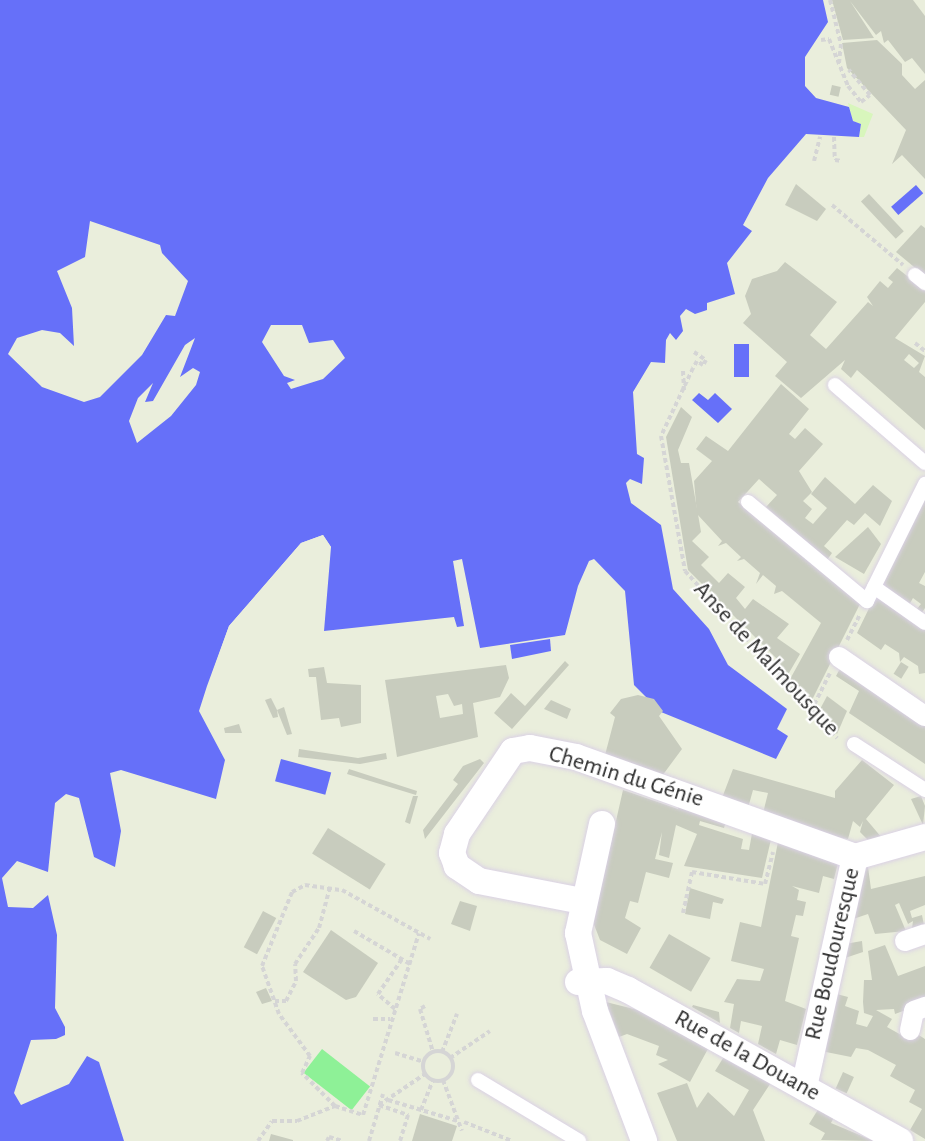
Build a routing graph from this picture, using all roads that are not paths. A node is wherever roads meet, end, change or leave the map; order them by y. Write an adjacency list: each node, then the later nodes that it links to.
1 (835, 385): 2 (lane)
2 (925, 463)
3 (925, 484): 5 (lane)
4 (748, 502): 5 (lane)
5 (874, 587): 6 (lane)
6 (925, 623)
7 (839, 657): 8 (street)
8 (925, 716)
9 (855, 744): 10 (lane)
10 (925, 790)
11 (602, 824): 14 (street)
12 (924, 841): 13 (street, Rue Boudouresque)
13 (855, 857): 14 (street, Chemin du Génie); 21 (street, Rue Boudouresque)
14 (582, 901): 17 (street)
15 (925, 934): 16 (street)
16 (905, 942)
17 (584, 981): 21 (street, Rue de la Douane); 23 (street)
18 (925, 1006): 19 (street)
19 (910, 1030)
20 (478, 1080): 22 (lane)
21 (804, 1087): 24 (street, Rue de la Douane)
22 (579, 1141)
23 (644, 1141)
24 (900, 1141)

